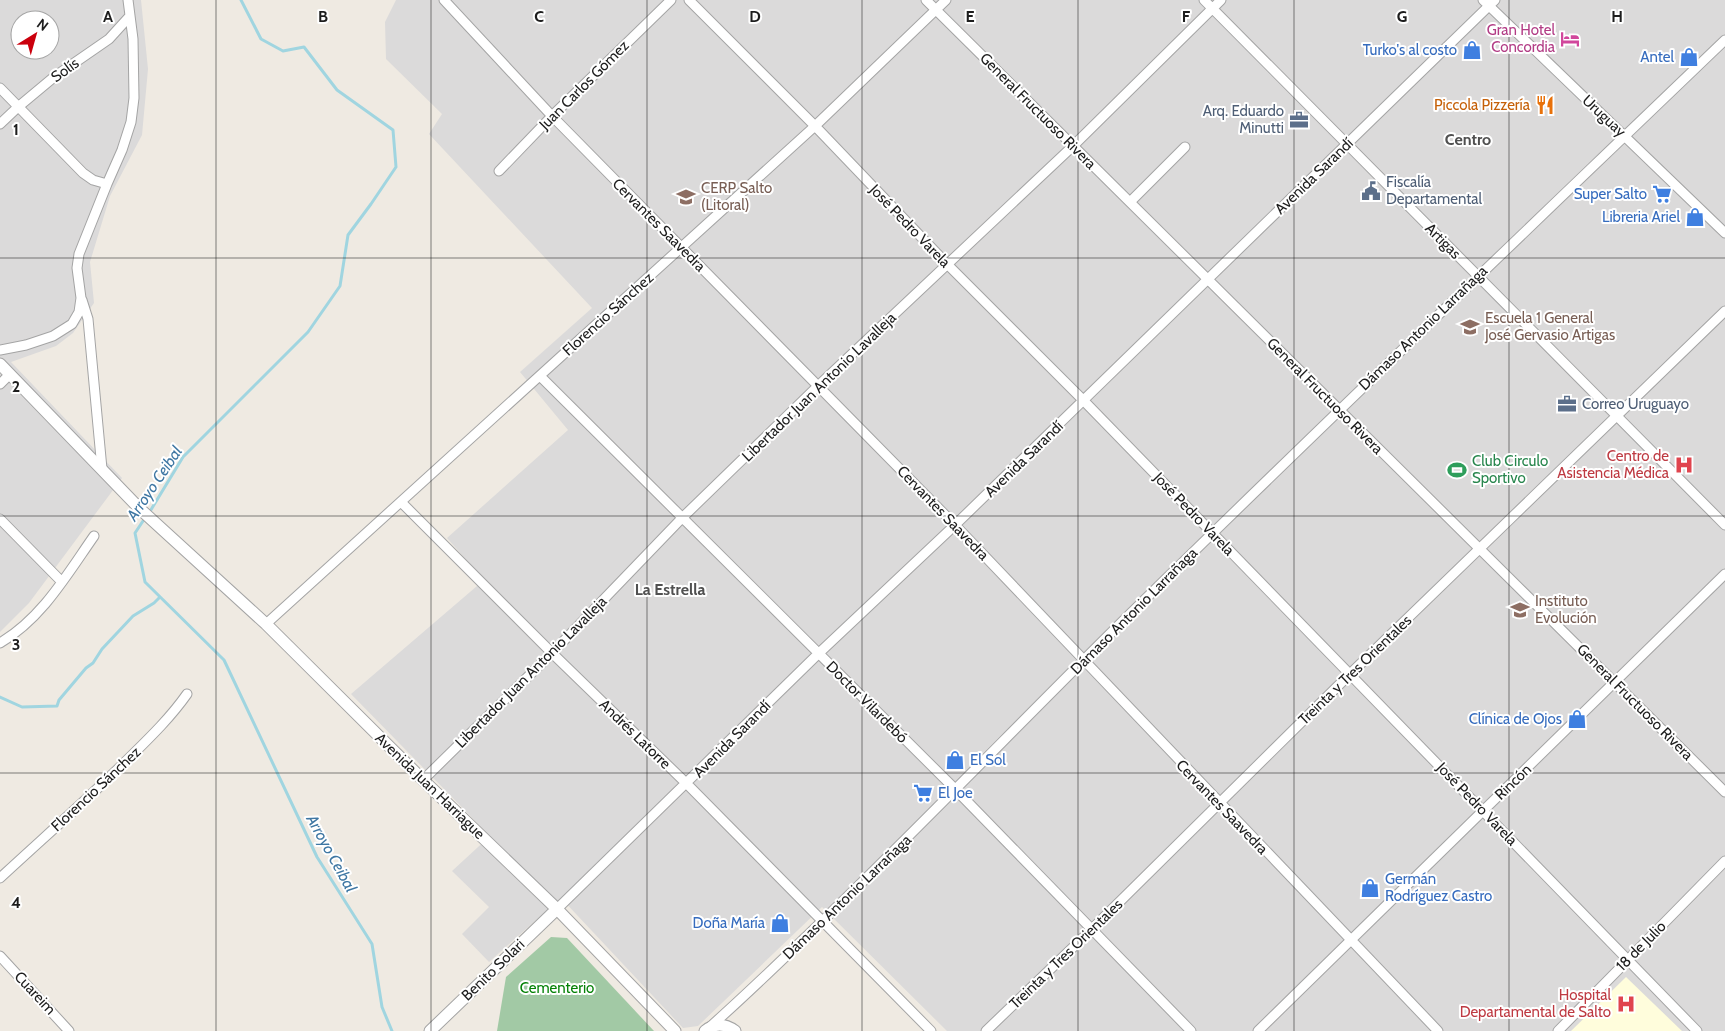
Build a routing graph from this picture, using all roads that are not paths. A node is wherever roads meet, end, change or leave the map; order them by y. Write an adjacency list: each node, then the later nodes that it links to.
1 (128, 0): 12 (street)
2 (444, 0): 16 (street, Cervantes Saavedra)
3 (671, 0): 16 (street, Juan Carlos Gómez)
4 (689, 0): 18 (street, José Pedro Varela)
5 (926, 0): 11 (street, General Fructuoso Rivera)
6 (946, 0): 11 (street, Florencio Sánchez)
7 (1204, 0): 10 (street, Artigas)
8 (1220, 0): 10 (street, Libertador Juan Antonio Lavalleja)
9 (1489, 2): 19 (street, Uruguay); 20 (street, Avenida Sarandí)
10 (1212, 8): 20 (street, Artigas); 21 (street, Libertador Juan Antonio Lavalleja)
11 (936, 10): 18 (street, Florencio Sánchez); 21 (street, General Fructuoso Rivera)
12 (129, 16): 15 (street, Solís); 24 (street)
13 (1725, 40): 19 (street, Dámaso Antonio Larrañaga)
14 (0, 88): 15 (street)
15 (18, 107): 17 (street, Solís); 24 (street)
16 (552, 116): 23 (street, Juan Carlos Gómez); 27 (street, Cervantes Saavedra)
17 (0, 124)
18 (815, 126): 27 (street, Florencio Sánchez); 28 (street, José Pedro Varela)
19 (1625, 136): 26 (street, Uruguay); 29 (street, Dámaso Antonio Larrañaga)
20 (1347, 143): 29 (street, Artigas); 30 (street, Avenida Sarandí)
21 (1072, 146): 25 (street, General Fructuoso Rivera); 28 (street, Libertador Juan Antonio Lavalleja)
22 (1185, 147): 25 (street)
23 (499, 171)
24 (106, 184): 31 (street)
25 (1130, 202): 30 (street, General Fructuoso Rivera)
26 (1725, 233)
27 (681, 247): 36 (street, Florencio Sánchez); 38 (street, Cervantes Saavedra)
28 (948, 266): 38 (street, Libertador Juan Antonio Lavalleja); 39 (street, José Pedro Varela)
29 (1478, 275): 40 (street, Dámaso Antonio Larrañaga); 41 (street, Artigas)
30 (1208, 279): 39 (street, Avenida Sarandí); 40 (street, General Fructuoso Rivera)
31 (81, 298): 33 (street); 42 (street)
32 (1725, 311): 41 (street, Treinta y Tres Orientales)
33 (0, 350)
34 (0, 364): 35 (street, Avenida Juan Harriague)
35 (10, 374): 37 (street); 42 (street, Avenida Juan Harriague)
36 (540, 376): 43 (street, Florencio Sánchez); 44 (street, Doctor Vilardebó)
37 (0, 384)
38 (818, 386): 44 (street, Libertador Juan Antonio Lavalleja); 46 (street, Cervantes Saavedra)
39 (1083, 400): 46 (street, Avenida Sarandí); 48 (street, José Pedro Varela)
40 (1339, 410): 48 (street, Dámaso Antonio Larrañaga); 50 (street, General Fructuoso Rivera)
41 (1616, 417): 47 (street, Artigas); 50 (street, Treinta y Tres Orientales)
42 (102, 469): 53 (street, Avenida Juan Harriague)
43 (400, 502): 53 (street, Florencio Sánchez); 55 (street, Andrés Latorre)
44 (682, 518): 55 (street, Libertador Juan Antonio Lavalleja); 56 (street, Doctor Vilardebó)
45 (0, 519): 52 (street)
46 (955, 525): 56 (street, Avenida Sarandí); 57 (street, Cervantes Saavedra)
47 (1725, 525)
48 (1212, 533): 57 (street, Dámaso Antonio Larrañaga); 58 (street, José Pedro Varela)
49 (94, 536): 52 (street)
50 (1480, 549): 58 (street, Treinta y Tres Orientales); 59 (street, General Fructuoso Rivera)
51 (1725, 574): 59 (street, Rincón)
52 (62, 582): 54 (street)
53 (266, 624): 61 (street, Avenida Juan Harriague)
54 (0, 643)
55 (552, 653): 61 (street, Libertador Juan Antonio Lavalleja); 62 (street, Andrés Latorre)
56 (818, 654): 62 (street, Avenida Sarandí); 63 (street, Doctor Vilardebó)
57 (1084, 660): 63 (street, Dámaso Antonio Larrañaga); 65 (street, Cervantes Saavedra)
58 (1349, 675): 65 (street, Treinta y Tres Orientales); 66 (street, José Pedro Varela)
59 (1615, 682): 64 (street, General Fructuoso Rivera); 66 (street, Rincón)
60 (187, 694): 68 (street, Florencio Sánchez)
61 (423, 780): 69 (street, Avenida Juan Harriague)
62 (687, 784): 69 (street, Avenida Sarandí); 70 (street, Andrés Latorre)
63 (956, 790): 70 (street, Dámaso Antonio Larrañaga); 71 (street, Doctor Vilardebó)
64 (1725, 792)
65 (1219, 803): 71 (street, Treinta y Tres Orientales); 72 (street, Cervantes Saavedra)
66 (1483, 811): 72 (street, Rincón); 74 (street, José Pedro Varela)
67 (1725, 861): 74 (street, 18 de Julio)
68 (0, 878)
69 (557, 909): 77 (street, Benito Solari); 78 (street, Avenida Juan Harriague)
70 (822, 921): 75 (street, Dámaso Antonio Larrañaga); 80 (street, Andrés Latorre)
71 (1091, 930): 81 (street, Treinta y Tres Orientales); 82 (street, Doctor Vilardebó)
72 (1350, 940): 83 (street, Rincón); 84 (street, Cervantes Saavedra)
73 (0, 956): 76 (street, Cuareim)
74 (1627, 960): 85 (street, 18 de Julio); 86 (street, José Pedro Varela)
75 (708, 1029): 79 (street)
76 (69, 1031)
77 (430, 1031)
78 (675, 1031)
79 (735, 1031)
80 (931, 1031)
81 (986, 1031)
82 (1190, 1031)
83 (1258, 1031)
84 (1438, 1031)
85 (1558, 1031)
86 (1697, 1031)

